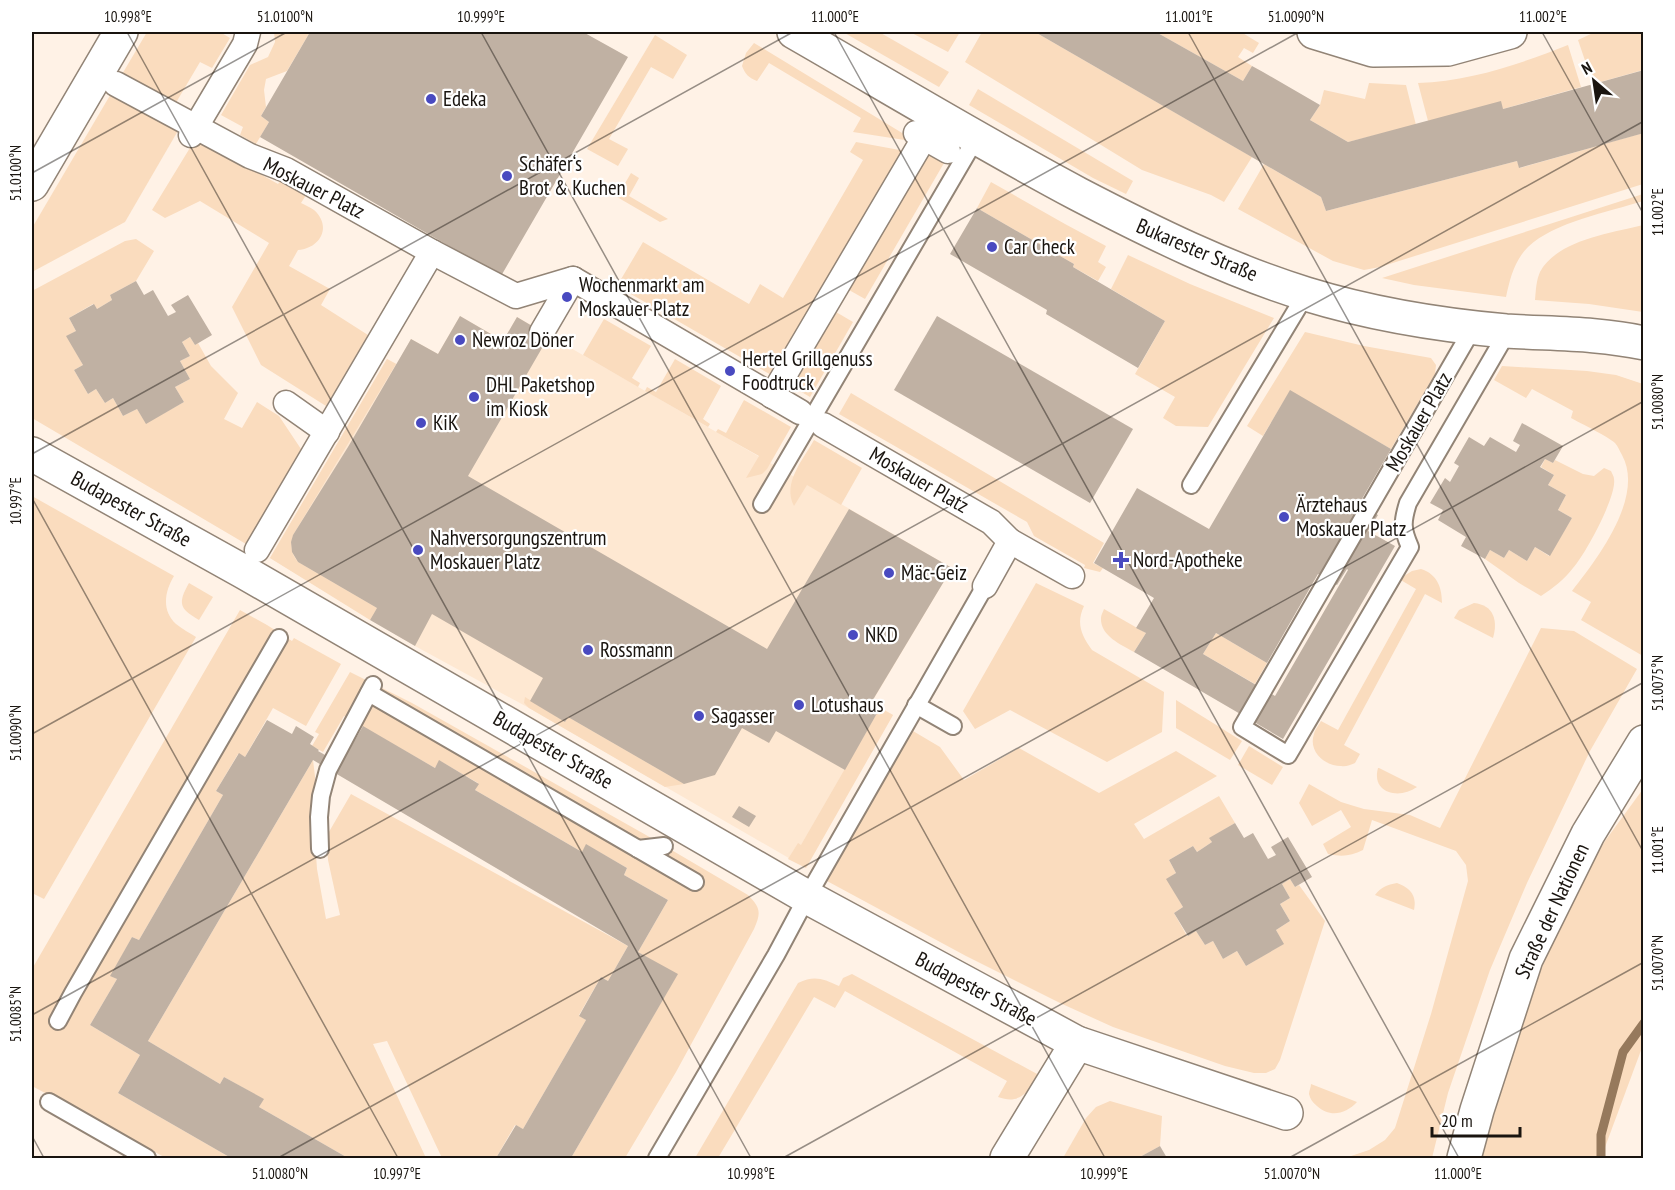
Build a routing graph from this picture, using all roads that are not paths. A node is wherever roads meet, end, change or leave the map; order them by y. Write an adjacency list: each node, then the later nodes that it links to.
1 (121, 32): 6 (street)
2 (248, 32): 7 (street)
3 (794, 32): 8 (street, Bukarester Straße)
4 (1314, 32): 5 (street)
5 (1510, 32)
6 (106, 79): 7 (street, Moskauer Platz); 9 (street)
7 (193, 131): 10 (street, Moskauer Platz)
8 (962, 144): 12 (street, Bukarester Straße); 17 (street); 24 (lane)
9 (32, 184)
10 (432, 252): 11 (street, Moskauer Platz); 21 (street)
11 (573, 279): 15 (street); 17 (street)
12 (1306, 294): 13 (street, Bukarester Straße); 23 (lane)
13 (1473, 328): 14 (street, Bukarester Straße); 14 (lane, Moskauer Platz)
14 (1508, 331): 16 (street, Bukarester Straße)
15 (542, 332)
16 (1644, 343)
17 (772, 396): 19 (street)
18 (286, 403): 21 (street)
19 (800, 412)
20 (823, 425): 25 (street, Moskauer Platz)
21 (327, 432): 26 (street)
22 (32, 454): 26 (street, Budapester Straße)
23 (1191, 485)
24 (762, 504)
25 (1010, 541): 27 (street, Moskauer Platz); 28 (street)
26 (251, 561): 37 (street, Budapester Straße)
27 (1072, 576)
28 (985, 586): 30 (lane)
29 (279, 638): 38 (lane)
30 (916, 705): 31 (lane); 37 (lane)
31 (952, 726)
32 (1644, 742): 45 (street, Straße der Nationen)
33 (664, 846): 35 (lane)
34 (320, 849): 35 (lane)
35 (638, 849): 36 (lane)
36 (695, 882)
37 (807, 897): 39 (street, Budapester Straße); 43 (lane)
38 (58, 1021)
39 (1077, 1043): 41 (street, Budapester Straße); 44 (street)
40 (49, 1102): 42 (lane)
41 (1286, 1113)
42 (147, 1158)
43 (657, 1158)
44 (1007, 1158)
45 (1464, 1158)

